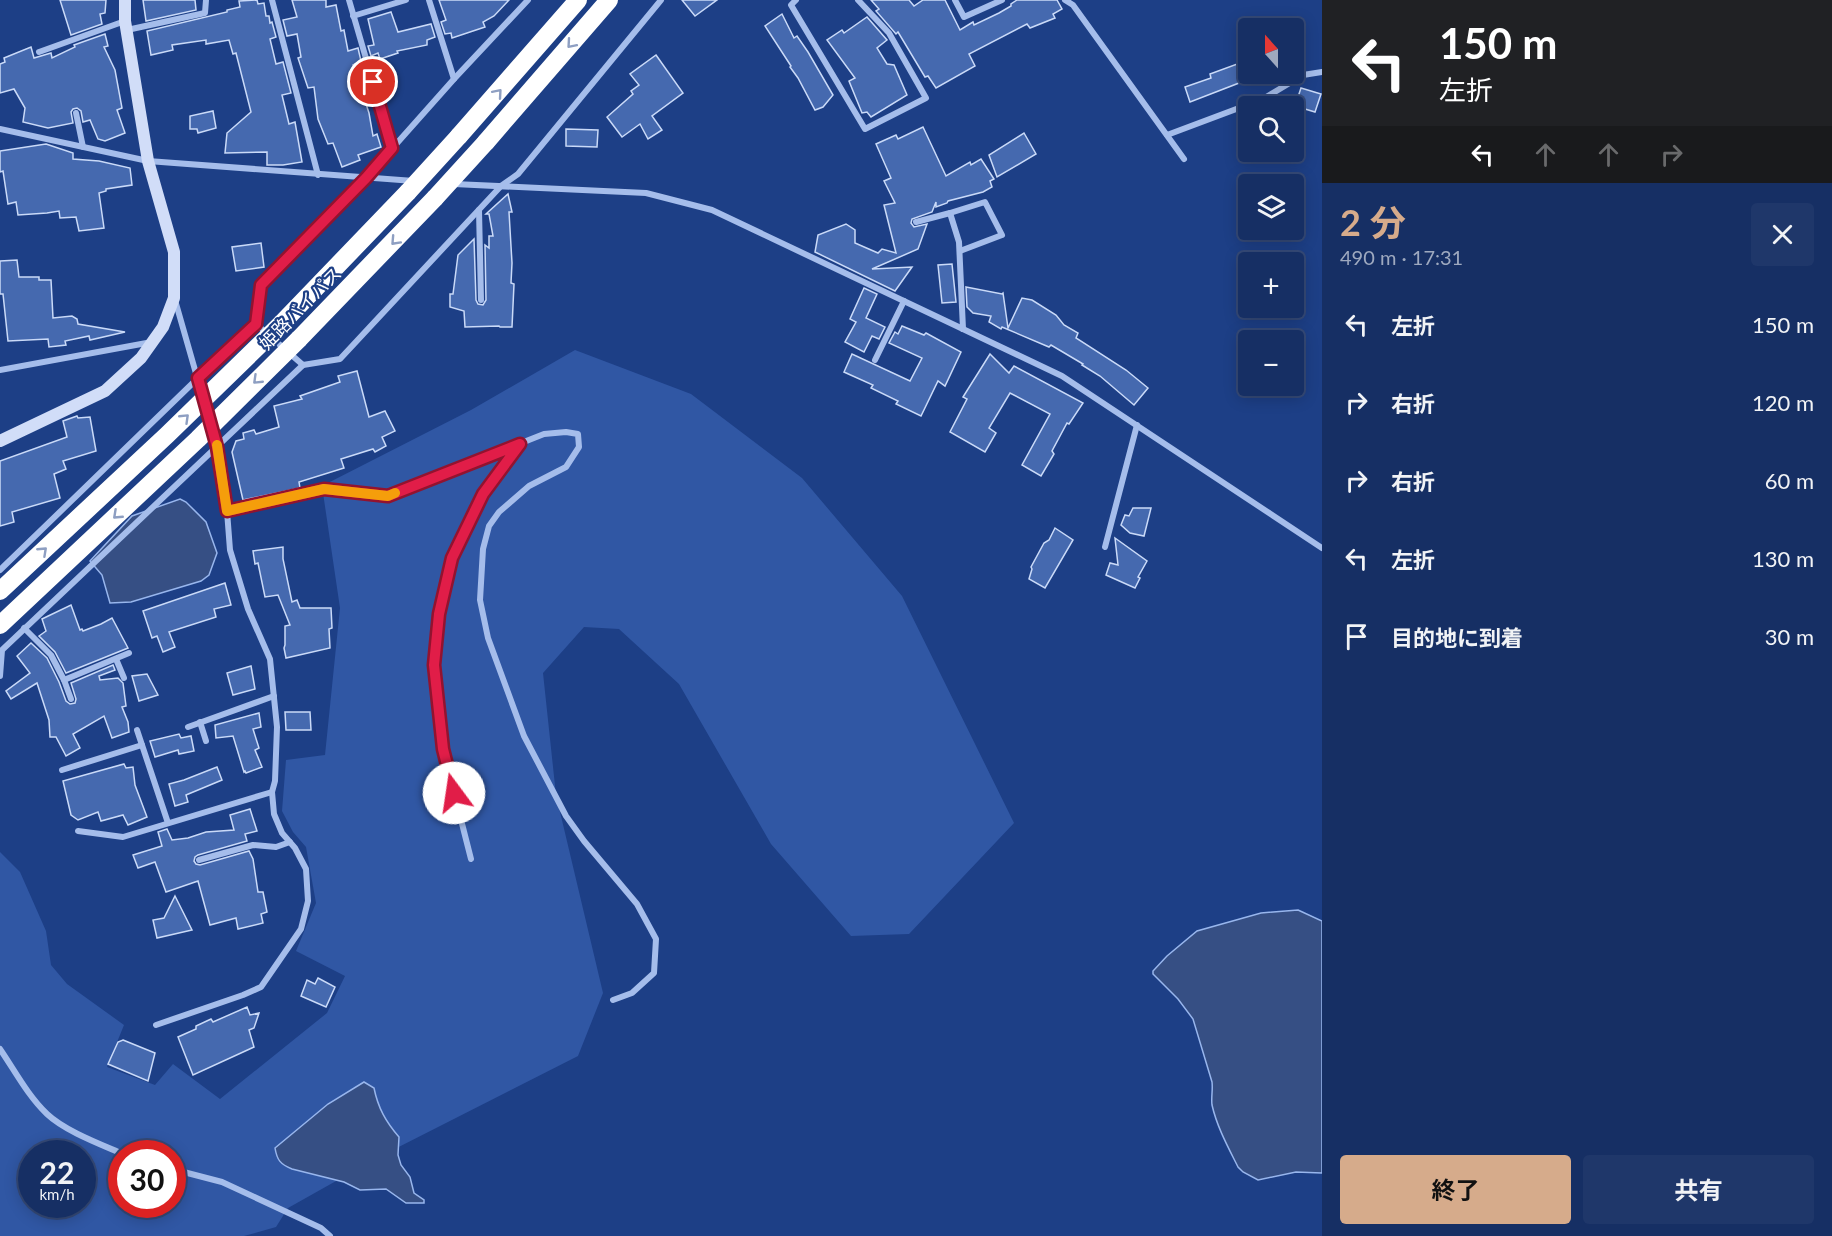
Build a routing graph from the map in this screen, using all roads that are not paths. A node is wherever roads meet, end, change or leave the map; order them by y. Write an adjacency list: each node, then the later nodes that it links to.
1 (125, 0): 17 (street)
2 (206, 0): 17 (street)
3 (272, 0): 28 (street)
4 (349, 0): 16 (street)
5 (406, 0): 16 (street)
6 (429, 0): 20 (street)
7 (528, 0): 20 (street)
8 (578, 0): 55 (highway, 姫路バイパス, one-way to 8, bridge)
9 (609, 0): 32 (highway, 姫路バイパス, one-way to 32, bridge)
10 (661, 0): 31 (street)
11 (796, 0): 12 (street)
12 (858, 0)
13 (955, 0): 14 (street)
14 (1002, 0)
15 (1065, 0): 23 (street)
16 (353, 16): 25 (street)
17 (126, 26): 18 (street); 27 (street)
18 (39, 52)
19 (1322, 72): 23 (street)
20 (454, 79): 25 (street)
21 (76, 113): 24 (street)
22 (0, 129): 24 (street)
23 (1167, 135): 26 (street)
24 (83, 147): 27 (street)
25 (392, 148): 29 (street)
26 (1184, 159)
27 (148, 161): 28 (street); 37 (street)
28 (318, 175): 29 (street)
29 (366, 178): 30 (street); 40 (street)
30 (424, 182)
31 (501, 186): 32 (street); 33 (street); 39 (street)
32 (435, 190): 56 (highway, 姫路バイパス, one-way to 56, bridge)
33 (479, 210): 38 (street); 44 (street)
34 (950, 213): 35 (street); 36 (street); 36 (street)
35 (916, 222)
36 (960, 251): 41 (street)
37 (174, 298): 42 (street); 46 (street)
38 (482, 300)
39 (904, 300): 41 (street); 43 (street)
40 (256, 324): 44 (street); 46 (street)
41 (963, 328): 47 (street)
42 (152, 342): 45 (street); 48 (street)
43 (875, 360)
44 (303, 365): 50 (street)
45 (0, 370)
46 (198, 378): 50 (street); 54 (street)
47 (1137, 425): 52 (street); 53 (street)
48 (0, 441)
49 (520, 444): 51 (street); 75 (street); 77 (street)
50 (217, 447): 51 (street); 57 (street)
51 (227, 511): 63 (street)
52 (1105, 547)
53 (1322, 548)
54 (0, 570)
55 (0, 591)
56 (0, 625)
57 (24, 628): 60 (street); 62 (street)
58 (129, 653): 59 (street)
59 (116, 659): 61 (street); 62 (street)
60 (0, 676)
61 (124, 678)
62 (64, 680): 64 (street)
63 (274, 696): 65 (street); 71 (street)
64 (71, 699)
65 (200, 723): 66 (street); 68 (street)
66 (188, 727)
67 (137, 730): 69 (street)
68 (207, 741)
69 (142, 745): 70 (street); 72 (street)
70 (62, 770)
71 (272, 792): 72 (street); 74 (street)
72 (168, 823): 73 (street)
73 (78, 831)
74 (290, 842): 76 (street); 78 (street)
75 (471, 859)
76 (199, 860)
77 (614, 1000)
78 (156, 1025)
79 (0, 1049): 80 (street)
80 (108, 1148)
81 (186, 1173): 82 (street)
82 (330, 1236)

